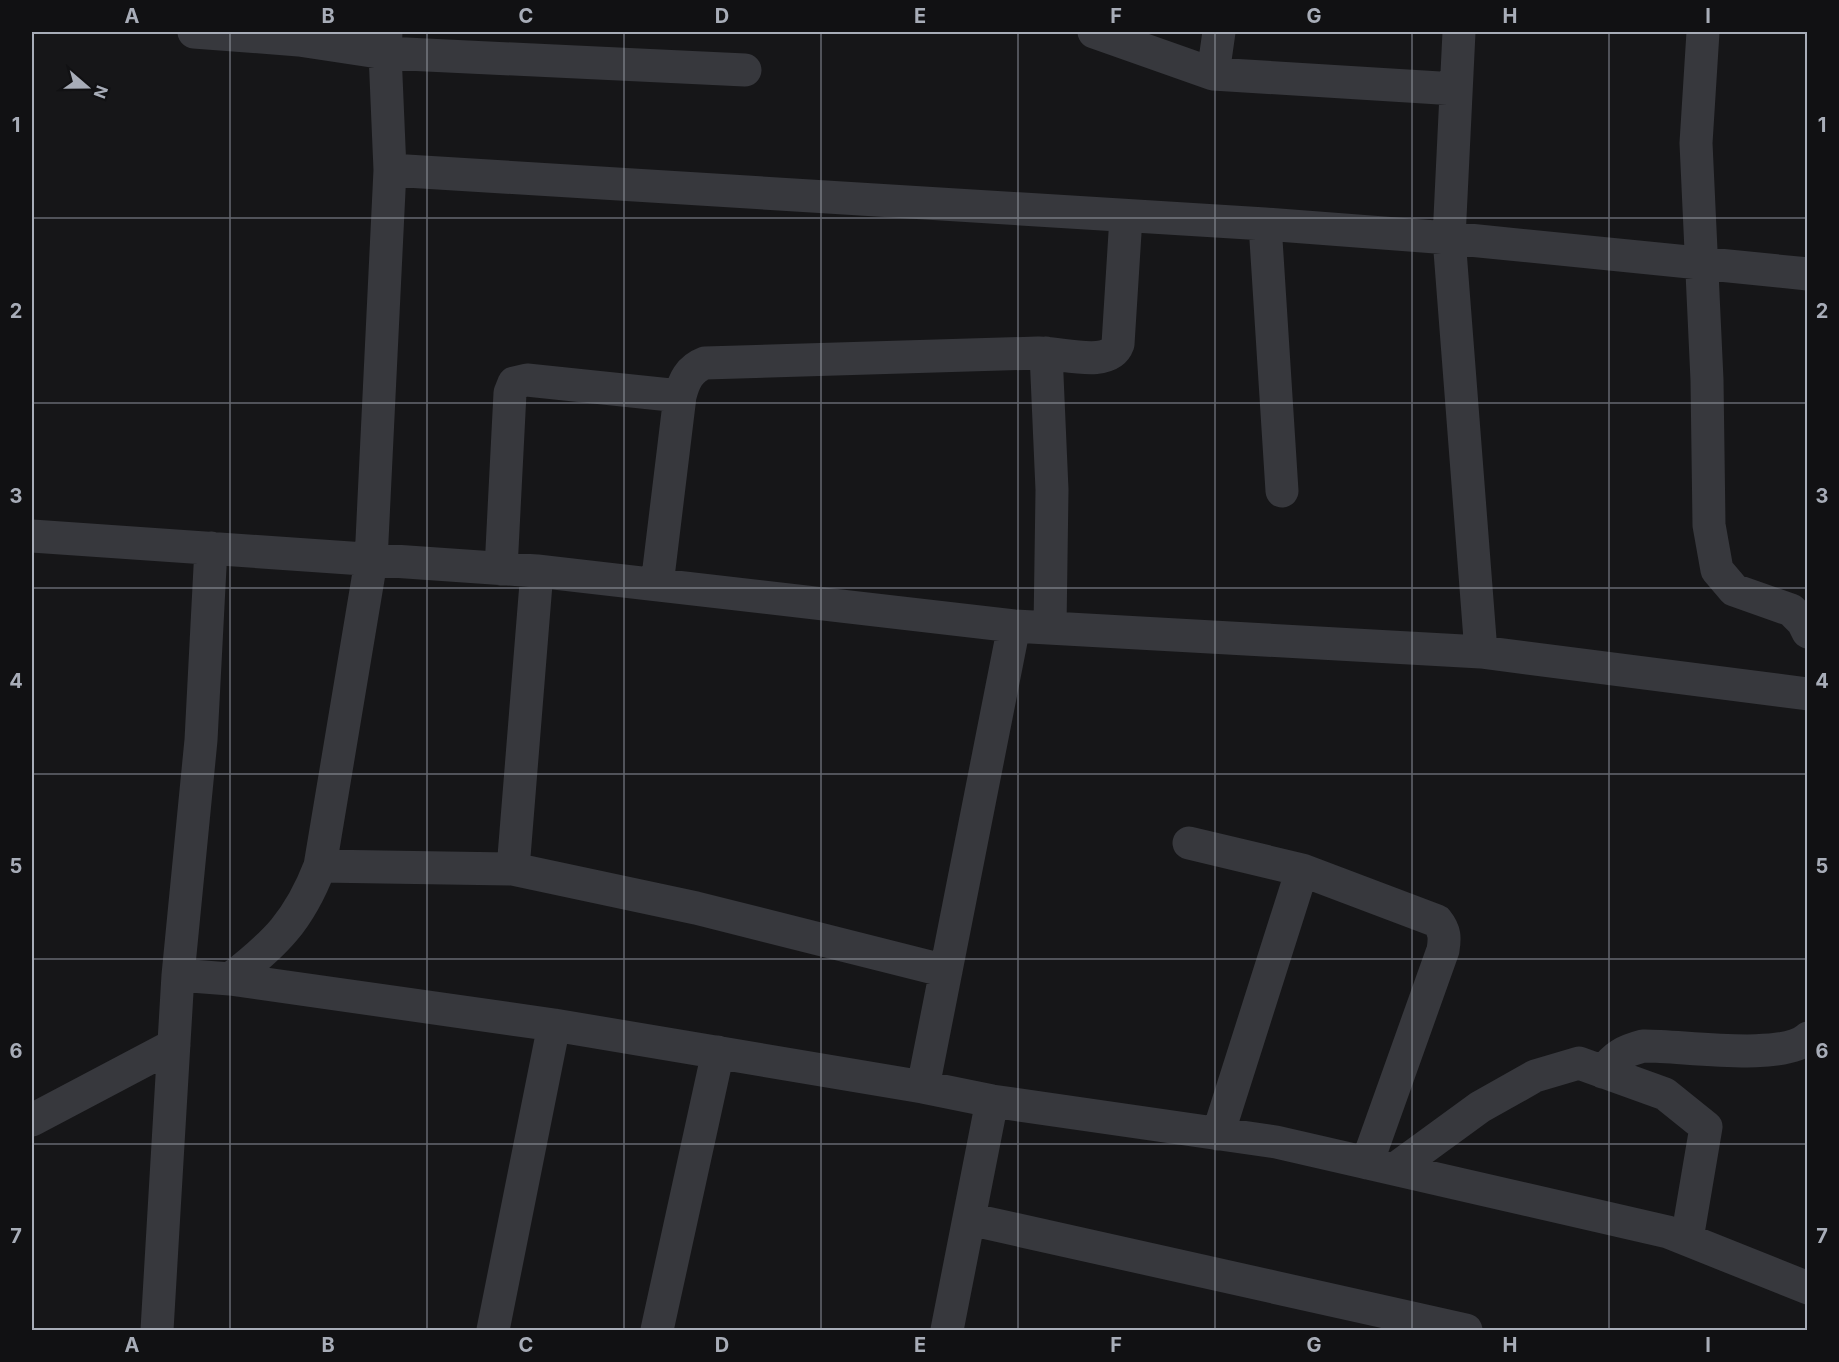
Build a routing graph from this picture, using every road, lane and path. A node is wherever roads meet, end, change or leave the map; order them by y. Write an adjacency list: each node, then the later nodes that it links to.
1 (194, 32): 6 (street)
2 (1094, 32): 8 (street)
3 (1219, 32): 8 (street)
4 (1459, 32): 9 (street)
5 (1703, 32): 14 (street)
6 (385, 42): 7 (street); 10 (street)
7 (745, 70)
8 (1213, 74): 9 (street)
9 (1456, 89): 13 (street)
10 (390, 170): 11 (street); 21 (street)
11 (1126, 217): 12 (street); 16 (street)
12 (1265, 224): 13 (street); 18 (street)
13 (1449, 238): 14 (street); 28 (street)
14 (1702, 262): 15 (street); 27 (street)
15 (1808, 274)
16 (1046, 352): 17 (street); 26 (street)
17 (680, 396): 22 (street); 24 (street)
18 (1282, 491)
19 (32, 536): 20 (street)
20 (211, 548): 21 (street); 35 (street)
21 (371, 561): 22 (street); 31 (street)
22 (501, 569): 23 (street)
23 (537, 571): 24 (street); 32 (street)
24 (657, 585): 25 (street)
25 (1014, 626): 26 (street); 34 (street)
26 (1050, 628): 28 (street)
27 (1808, 632)
28 (1481, 652): 29 (street)
29 (1808, 694)
30 (1189, 843): 33 (street)
31 (320, 866): 32 (street); 36 (street)
32 (513, 868): 34 (street)
33 (1302, 870): 45 (street); 46 (street)
34 (946, 971): 42 (street)
35 (178, 975): 36 (street); 39 (street)
36 (230, 979): 37 (street)
37 (554, 1025): 40 (street); 51 (street)
38 (1808, 1038): 41 (street)
39 (174, 1045): 44 (street); 50 (street)
40 (718, 1052): 42 (street); 52 (street)
41 (1603, 1072): 46 (street); 48 (street)
42 (922, 1086): 43 (street)
43 (992, 1101): 45 (street); 47 (street)
44 (32, 1120)
45 (1218, 1134): 46 (street)
46 (1381, 1166): 48 (street)
47 (969, 1219): 53 (street); 54 (street)
48 (1687, 1239): 49 (street)
49 (1808, 1288)
50 (157, 1330)
51 (493, 1330)
52 (657, 1330)
53 (947, 1330)
54 (1466, 1330)

